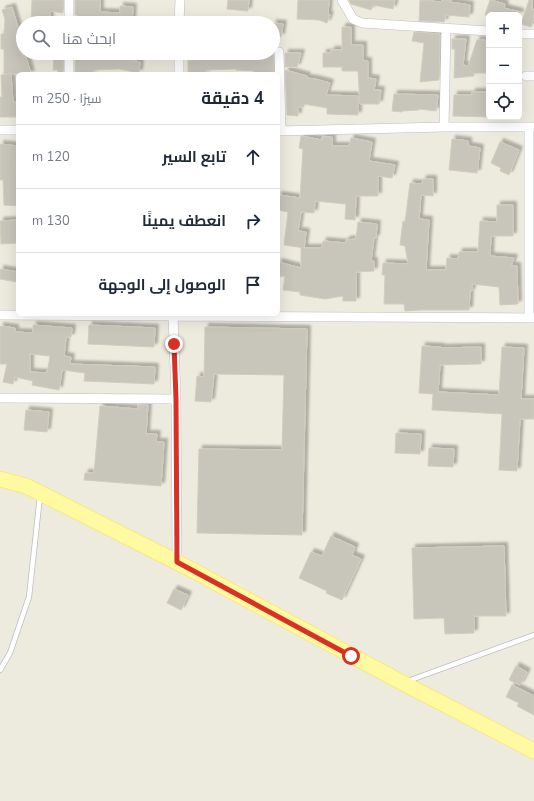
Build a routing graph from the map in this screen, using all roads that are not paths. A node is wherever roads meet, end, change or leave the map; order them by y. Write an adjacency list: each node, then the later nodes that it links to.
1 (69, 0): 4 (street)
2 (180, 0): 5 (street)
3 (342, 0): 6 (street)
4 (69, 16)
5 (180, 16)
6 (446, 28): 7 (street); 16 (street)
7 (486, 31)
8 (522, 34): 9 (street)
9 (534, 34)
10 (69, 60): 13 (street)
11 (179, 60): 14 (street)
12 (279, 60): 15 (street)
13 (69, 72)
14 (179, 72)
15 (279, 72)
16 (444, 127): 17 (street); 20 (street)
17 (531, 127): 25 (street)
18 (0, 130): 19 (street)
19 (16, 130)
20 (280, 131)
21 (0, 315): 22 (street)
22 (16, 315)
23 (173, 316): 27 (street)
24 (280, 316): 25 (street)
25 (531, 318)
26 (0, 398): 27 (street)
27 (176, 399): 30 (street)
28 (0, 479): 29 (main road)
29 (40, 493): 30 (main road); 32 (lane)
30 (177, 562): 33 (main road)
31 (534, 636): 33 (lane)
32 (0, 670)
33 (403, 683): 34 (main road)
34 (534, 751)

